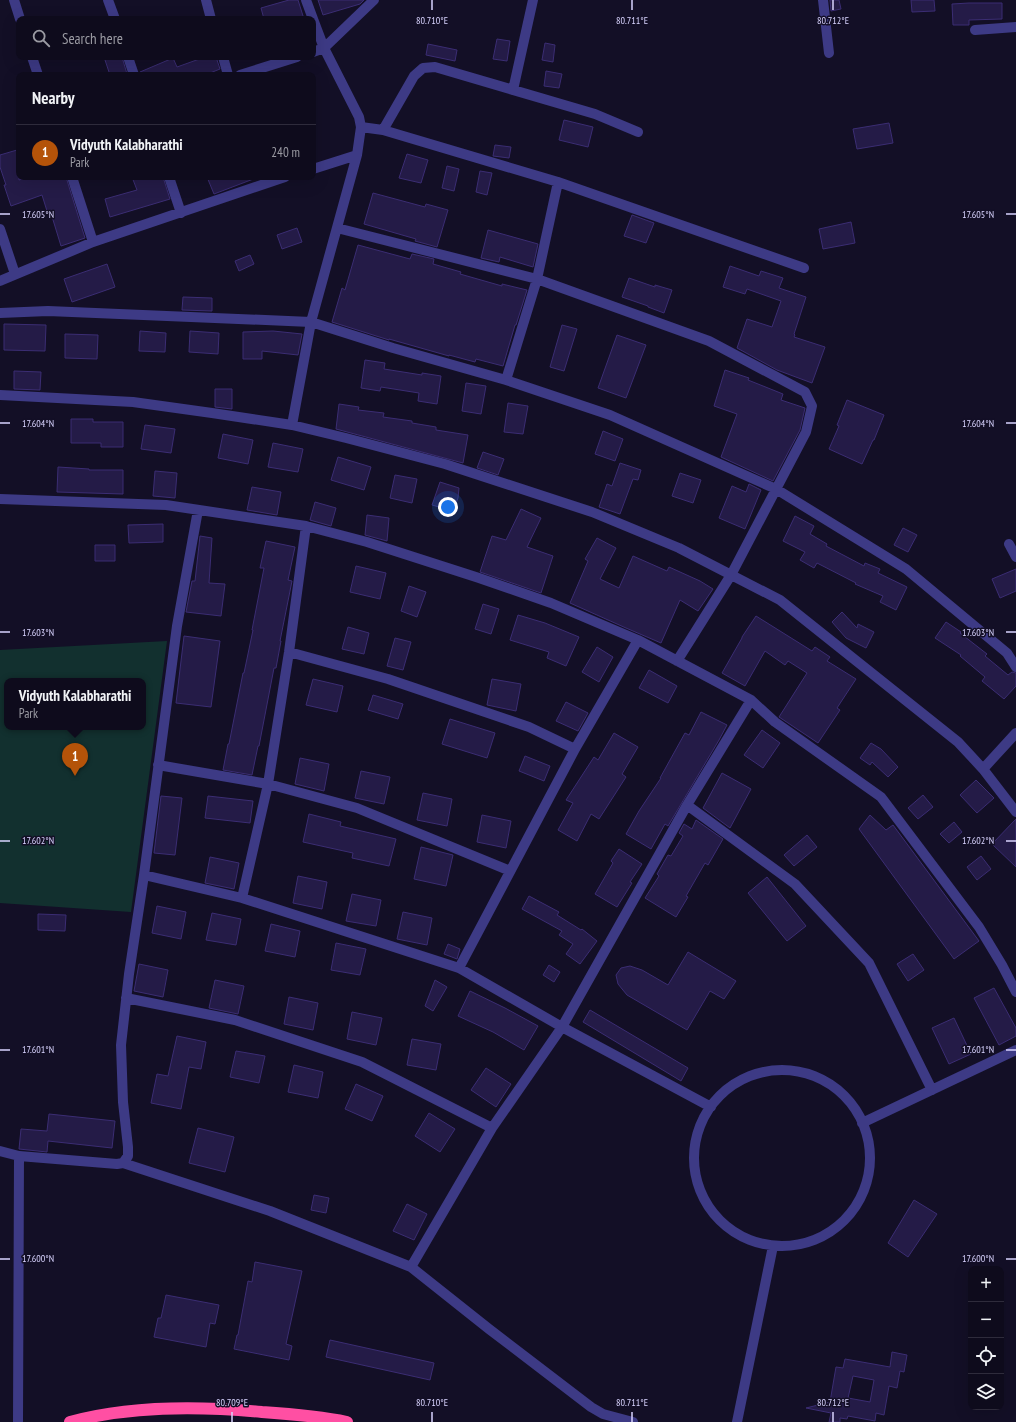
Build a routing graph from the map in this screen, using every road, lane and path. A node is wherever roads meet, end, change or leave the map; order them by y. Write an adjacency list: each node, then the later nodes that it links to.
1 (14, 0): 8 (street)
2 (108, 0): 9 (street)
3 (206, 0): 10 (street)
4 (306, 0): 11 (street)
5 (374, 0): 15 (street)
6 (533, 0): 26 (street)
7 (824, 0): 17 (street)
8 (19, 16)
9 (114, 16)
10 (211, 16)
11 (312, 16)
12 (1016, 26): 14 (street)
13 (316, 27): 15 (street)
14 (975, 30)
15 (324, 48): 16 (street); 27 (street)
16 (316, 51)
17 (829, 53)
18 (33, 60): 22 (street)
19 (129, 60): 23 (street)
20 (224, 60): 24 (street)
21 (288, 60): 25 (street)
22 (37, 72)
23 (133, 72)
24 (227, 72)
25 (250, 72)
26 (513, 90): 28 (street); 29 (street)
27 (361, 127): 28 (street); 30 (street)
28 (383, 130): 35 (street)
29 (638, 132)
30 (357, 155): 31 (street); 37 (street)
31 (316, 168)
32 (73, 180): 39 (street)
33 (170, 180): 36 (street)
34 (264, 180): 36 (street)
35 (558, 182): 40 (street); 42 (street)
36 (181, 213): 39 (street)
37 (337, 228): 42 (street); 45 (street)
38 (0, 229): 41 (street)
39 (93, 242): 41 (street)
40 (804, 268)
41 (15, 274): 43 (street)
42 (537, 279): 46 (street); 49 (street)
43 (0, 281)
44 (0, 313): 45 (street)
45 (311, 322): 46 (street); 48 (street)
46 (506, 380): 49 (street)
47 (0, 395): 48 (street)
48 (292, 426): 55 (street)
49 (776, 489): 55 (street); 59 (street)
50 (0, 499): 51 (street)
51 (198, 510): 52 (street); 63 (street)
52 (306, 526): 56 (street); 57 (street)
53 (1009, 544): 54 (street)
54 (1016, 557)
55 (731, 575): 58 (street); 64 (street)
56 (638, 640): 58 (street); 62 (street)
57 (290, 652): 62 (street); 65 (street)
58 (678, 661): 60 (street)
59 (1016, 667)
60 (751, 700): 66 (street); 72 (street)
61 (1016, 733): 64 (street)
62 (575, 749): 68 (street)
63 (158, 765): 65 (street); 69 (street)
64 (983, 769): 67 (street)
65 (268, 784): 68 (street); 70 (street)
66 (687, 805): 74 (street); 76 (street)
67 (1016, 812)
68 (510, 871): 71 (street)
69 (144, 875): 70 (street); 73 (street)
70 (242, 898): 71 (street)
71 (459, 968): 74 (street)
72 (1016, 992)
73 (126, 998): 79 (street); 82 (street)
74 (562, 1027): 77 (street); 79 (street)
75 (1016, 1050): 76 (street)
76 (932, 1090): 78 (street)
77 (710, 1107): 78 (street); 83 (street)
78 (862, 1122): 83 (street)
79 (492, 1128): 84 (street)
80 (0, 1151): 81 (street)
81 (19, 1156): 82 (street); 85 (street)
82 (123, 1164): 84 (street)
83 (773, 1246): 89 (street)
84 (411, 1267): 88 (street)
85 (18, 1422)
86 (70, 1422): 87 (highway)
87 (347, 1422)
88 (633, 1422)
89 (737, 1422)

